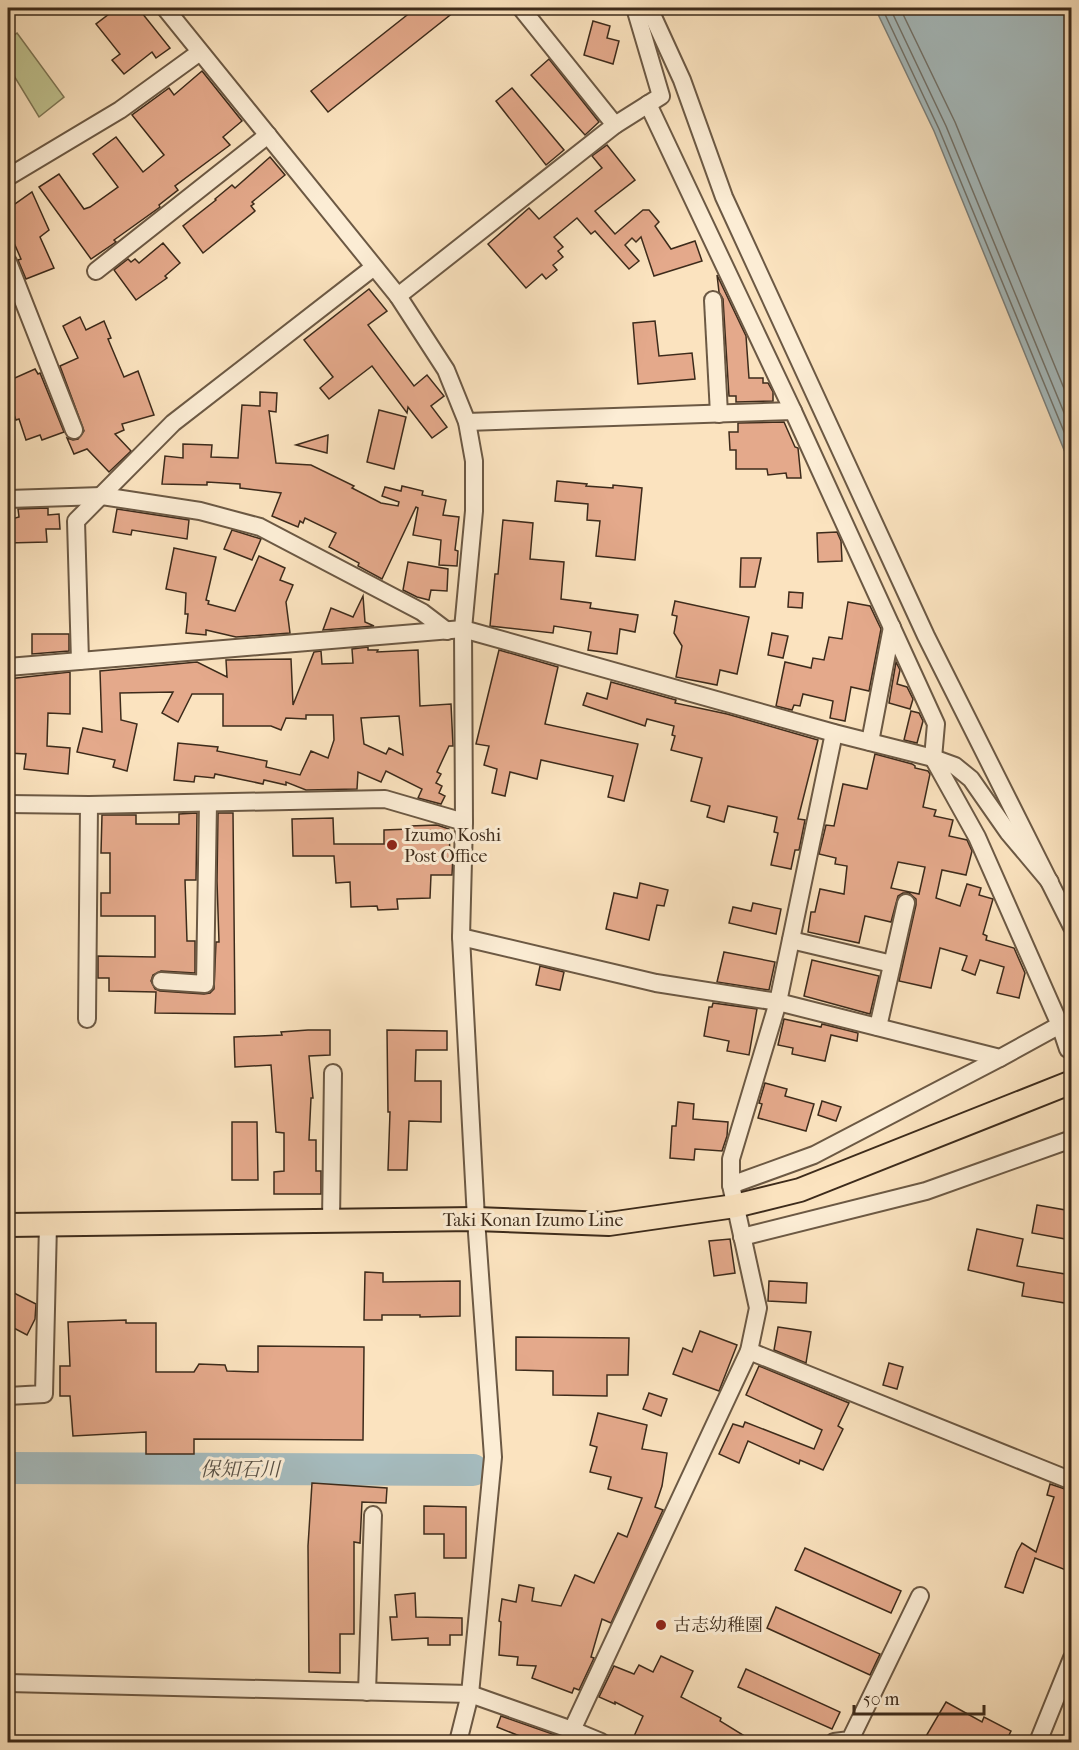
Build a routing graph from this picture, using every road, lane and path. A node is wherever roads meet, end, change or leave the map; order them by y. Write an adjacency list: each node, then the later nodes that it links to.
1 (165, 8): 5 (street)
2 (521, 8): 7 (street)
3 (635, 8): 6 (street)
4 (649, 8): 32 (street)
5 (200, 52): 8 (street); 9 (street)
6 (648, 104): 7 (street); 15 (street)
7 (615, 125): 13 (street)
8 (268, 135): 11 (street); 12 (street)
9 (8, 177)
10 (8, 262): 18 (street)
11 (374, 267): 13 (street); 19 (street)
12 (96, 271)
13 (398, 296): 17 (street)
14 (713, 300): 16 (street)
15 (793, 411): 16 (street); 21 (street)
16 (719, 414): 17 (street)
17 (467, 422): 22 (street)
18 (74, 430)
19 (102, 496): 20 (street); 22 (street); 23 (street)
20 (8, 499)
21 (892, 627): 26 (street); 27 (street)
22 (455, 630): 23 (street); 25 (street); 31 (street)
23 (80, 661): 24 (street)
24 (8, 667)
25 (834, 733): 26 (street); 36 (street)
26 (870, 742): 27 (street)
27 (933, 758): 32 (street); 41 (street)
28 (208, 803): 30 (street); 31 (street); 38 (street)
29 (8, 804): 30 (street)
30 (89, 805): 40 (street)
31 (464, 822): 35 (street)
32 (1050, 882): 34 (street)
33 (906, 903): 37 (street)
34 (1071, 927)
35 (461, 937): 39 (street); 49 (street)
36 (791, 940): 37 (street); 39 (street)
37 (892, 964): 42 (street)
38 (161, 981)
39 (778, 1002): 42 (street); 48 (street)
40 (87, 1018)
41 (1060, 1025): 43 (street); 44 (street)
42 (878, 1028): 44 (street)
43 (1068, 1048)
44 (1000, 1058): 48 (street)
45 (333, 1072): 50 (street)
46 (1071, 1082): 48 (main road, Taki Konan Izumo Line)
47 (1071, 1139): 53 (street)
48 (733, 1196): 49 (main road, Taki Konan Izumo Line); 53 (street)
49 (476, 1219): 50 (main road, Taki Konan Izumo Line); 62 (street)
50 (331, 1221): 51 (main road, Taki Konan Izumo Line)
51 (48, 1224): 52 (main road, Taki Konan Izumo Line); 55 (street)
52 (8, 1225)
53 (742, 1237): 54 (street)
54 (749, 1351): 56 (street); 63 (street)
55 (8, 1396)
56 (1071, 1481)
57 (373, 1515): 61 (street)
58 (920, 1596): 66 (street)
59 (1071, 1658): 67 (street)
60 (8, 1683): 61 (street)
61 (368, 1692): 62 (street)
62 (470, 1694): 63 (street); 64 (street)
63 (572, 1730): 65 (street)
64 (458, 1743)
65 (601, 1743)
66 (834, 1743)
67 (1038, 1743)

